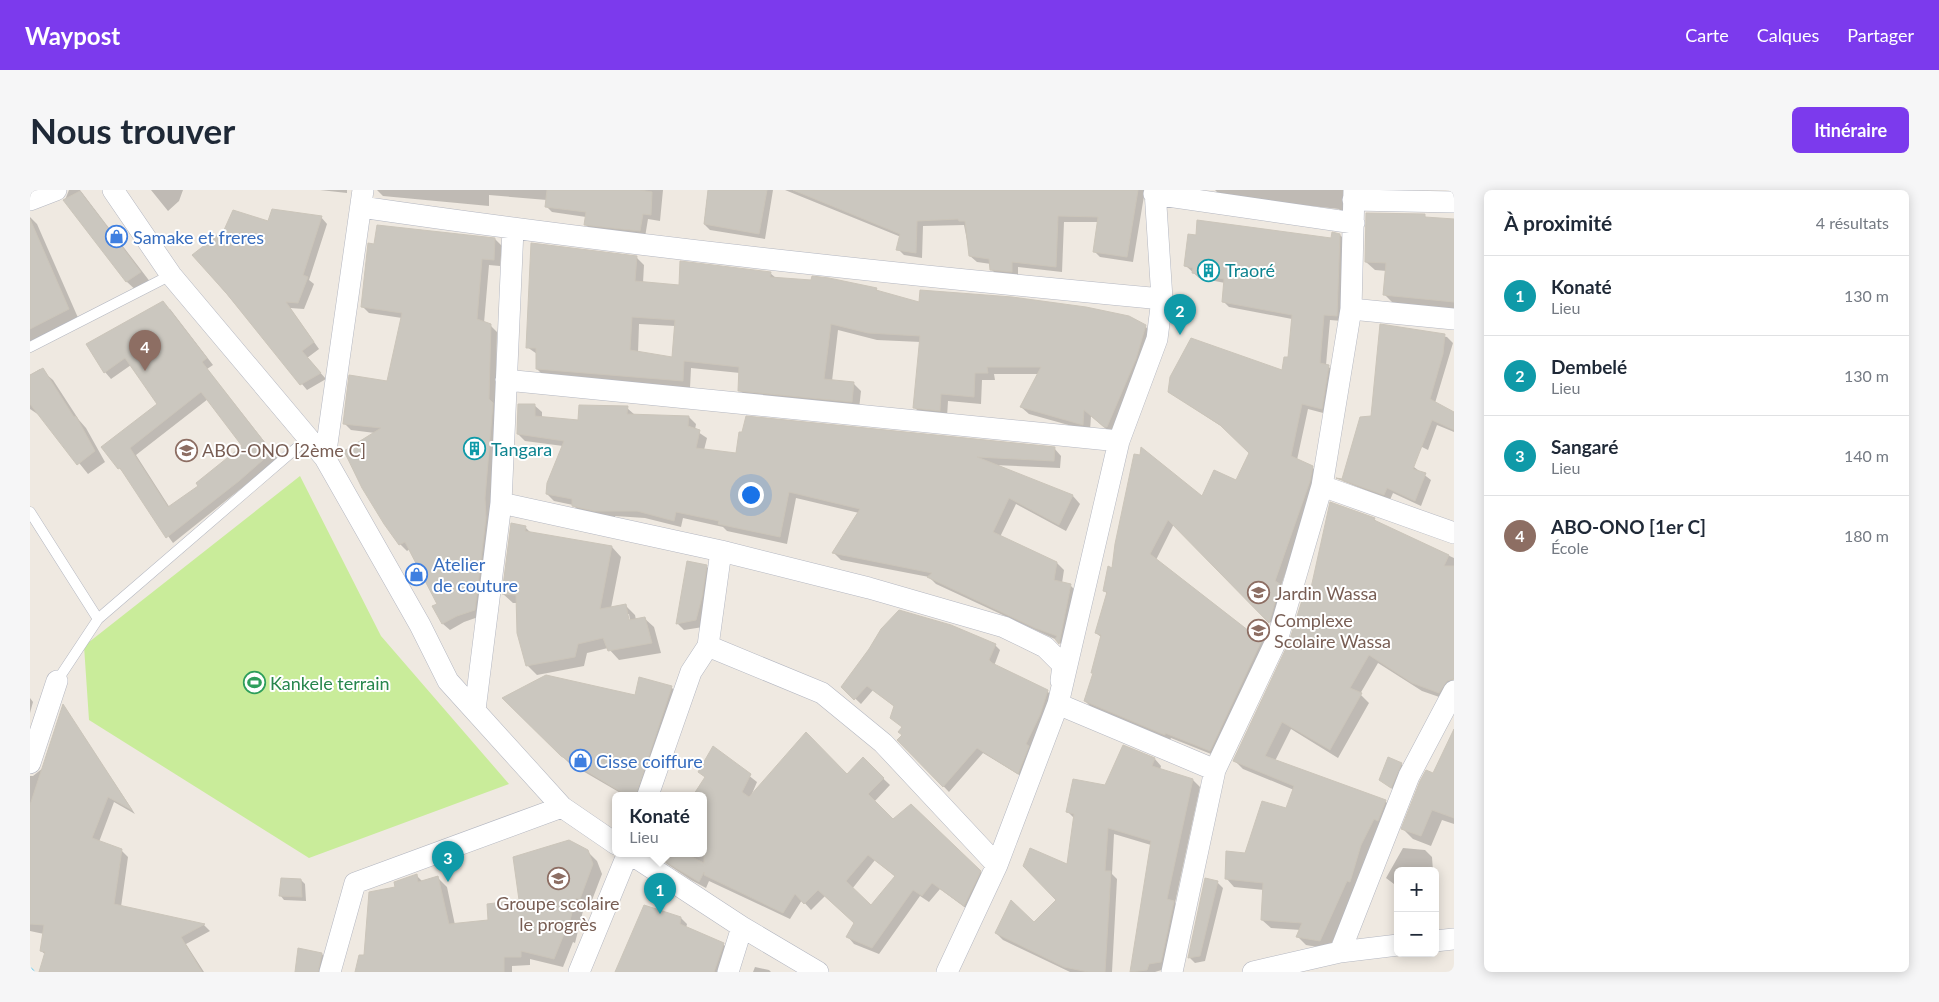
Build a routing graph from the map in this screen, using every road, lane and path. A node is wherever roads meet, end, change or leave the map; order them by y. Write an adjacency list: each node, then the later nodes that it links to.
1 (56, 190): 6 (street)
2 (113, 190): 10 (street)
3 (1154, 192): 8 (street); 11 (street)
4 (1353, 195): 7 (street); 8 (street)
5 (362, 198): 9 (street); 18 (street)
6 (30, 200)
7 (1454, 202)
8 (1354, 223): 12 (street)
9 (513, 229): 11 (street); 15 (street)
10 (171, 275): 14 (lane); 16 (street)
11 (1162, 299): 17 (street)
12 (1351, 309): 13 (street); 19 (street)
13 (1454, 319)
14 (30, 347)
15 (506, 380): 17 (street); 20 (street)
16 (308, 438): 18 (street); 24 (lane)
17 (1120, 440): 28 (street)
18 (325, 458): 29 (street)
19 (1322, 486): 22 (street); 31 (street)
20 (501, 503): 23 (street); 29 (street)
21 (30, 512): 24 (lane)
22 (1454, 533)
23 (721, 552): 25 (street); 28 (street)
24 (98, 619): 26 (lane)
25 (708, 646): 32 (street); 37 (street)
26 (57, 681): 30 (street)
27 (1454, 691): 42 (street)
28 (1058, 704): 31 (street); 37 (street)
29 (475, 710): 33 (street)
30 (30, 763)
31 (1215, 770): 48 (street)
32 (649, 792)
33 (562, 807): 34 (street); 43 (street)
34 (612, 841)
35 (627, 857): 44 (street)
36 (635, 857): 38 (street)
37 (997, 865): 47 (street)
38 (742, 927): 45 (street); 46 (street)
39 (1454, 938): 40 (street)
40 (1439, 940)
41 (1394, 945): 42 (street)
42 (1340, 952): 49 (street)
43 (330, 972)
44 (579, 972)
45 (728, 972)
46 (818, 972)
47 (947, 972)
48 (1172, 972)
49 (1252, 972)

